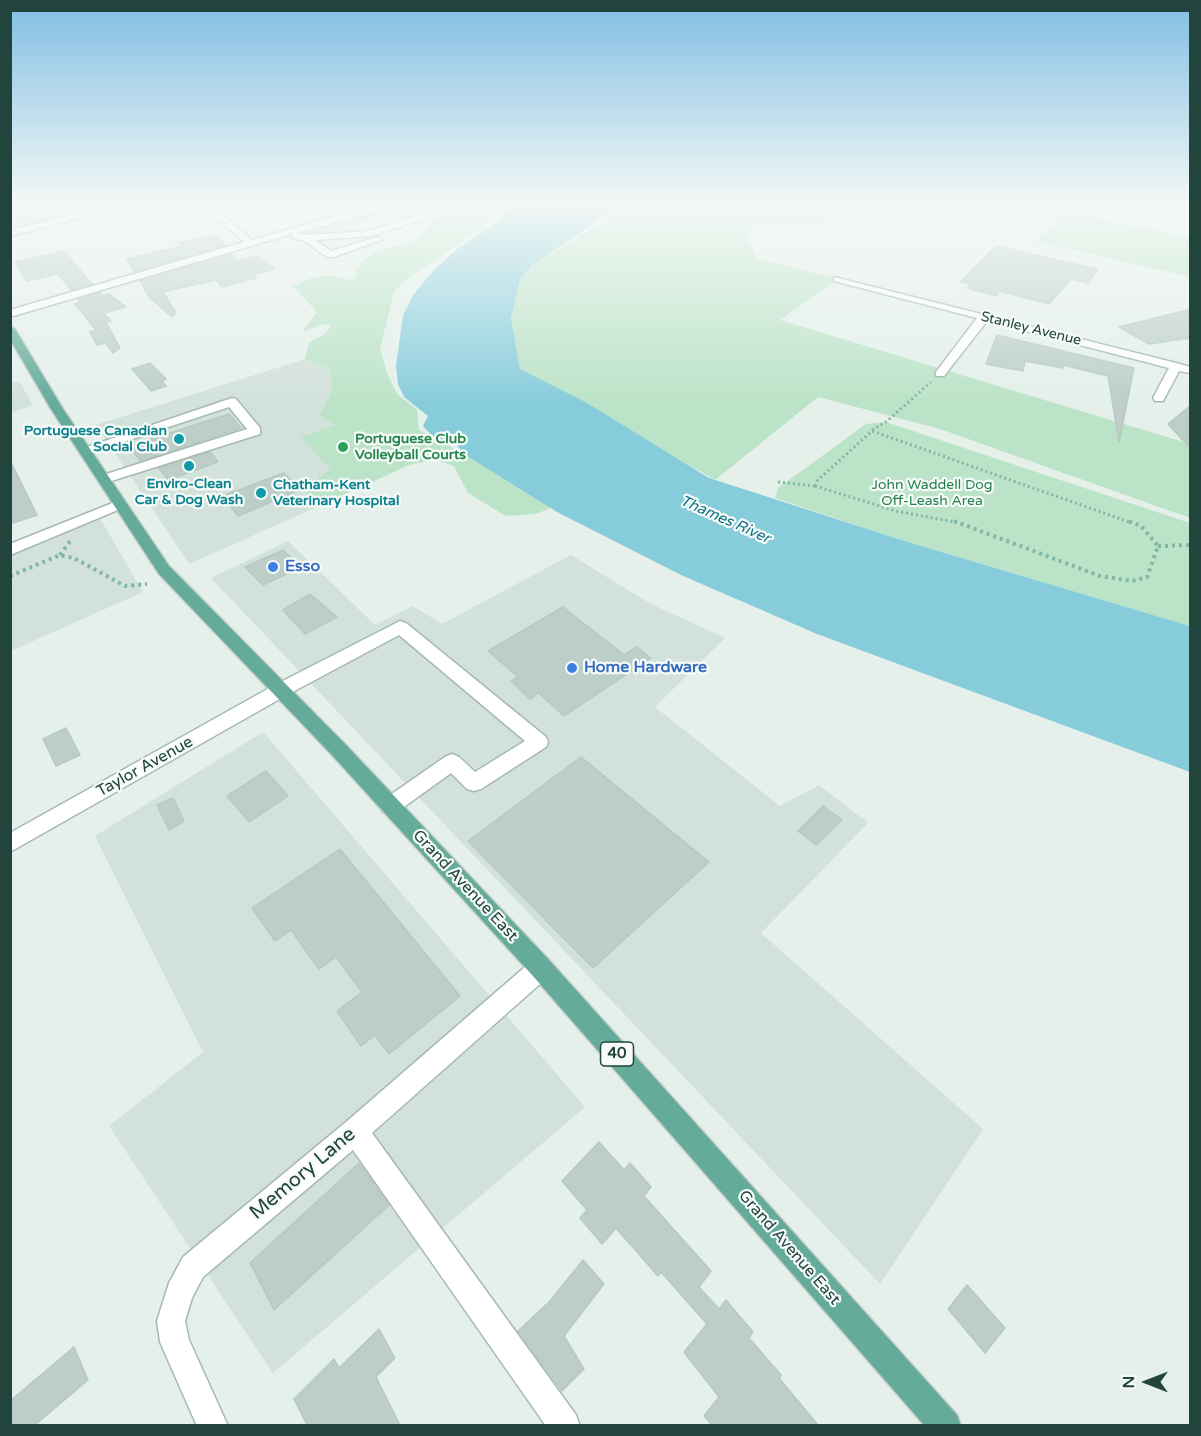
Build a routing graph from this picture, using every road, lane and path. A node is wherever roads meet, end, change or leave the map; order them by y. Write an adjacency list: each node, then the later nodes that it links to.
1 (159, 271): 3 (street)
2 (837, 279): 4 (street, Stanley Avenue)
3 (10, 315)
4 (984, 317): 7 (street, Stanley Avenue); 9 (street)
5 (10, 329): 12 (main road, Grand Avenue East / 40)
6 (1191, 360): 7 (street)
7 (1176, 366): 8 (street, Stanley Avenue); 10 (street)
8 (1191, 370)
9 (940, 374): 11 (path)
10 (1159, 398)
11 (872, 430): 15 (path); 18 (path)
12 (85, 450): 13 (main road, Grand Avenue East / 40); 13 (street)
13 (105, 479): 16 (main road, Grand Avenue East / 40)
14 (778, 482): 15 (path)
15 (815, 486): 18 (path)
16 (120, 504): 19 (street); 22 (main road, Grand Avenue East / 40)
17 (1191, 545): 18 (path)
18 (1158, 546)
19 (10, 550)
20 (10, 576): 21 (path)
21 (147, 584)
22 (279, 691): 23 (main road, Grand Avenue East / 40); 23 (street, Taylor Avenue); 24 (street, Taylor Avenue)
23 (390, 806): 25 (main road, Grand Avenue East / 40)
24 (10, 843)
25 (541, 968): 26 (street, Memory Lane); 29 (main road, Grand Avenue East / 40)
26 (355, 1131): 27 (street, Memory Lane); 28 (street)
27 (213, 1425)
28 (565, 1425)
29 (946, 1425)

